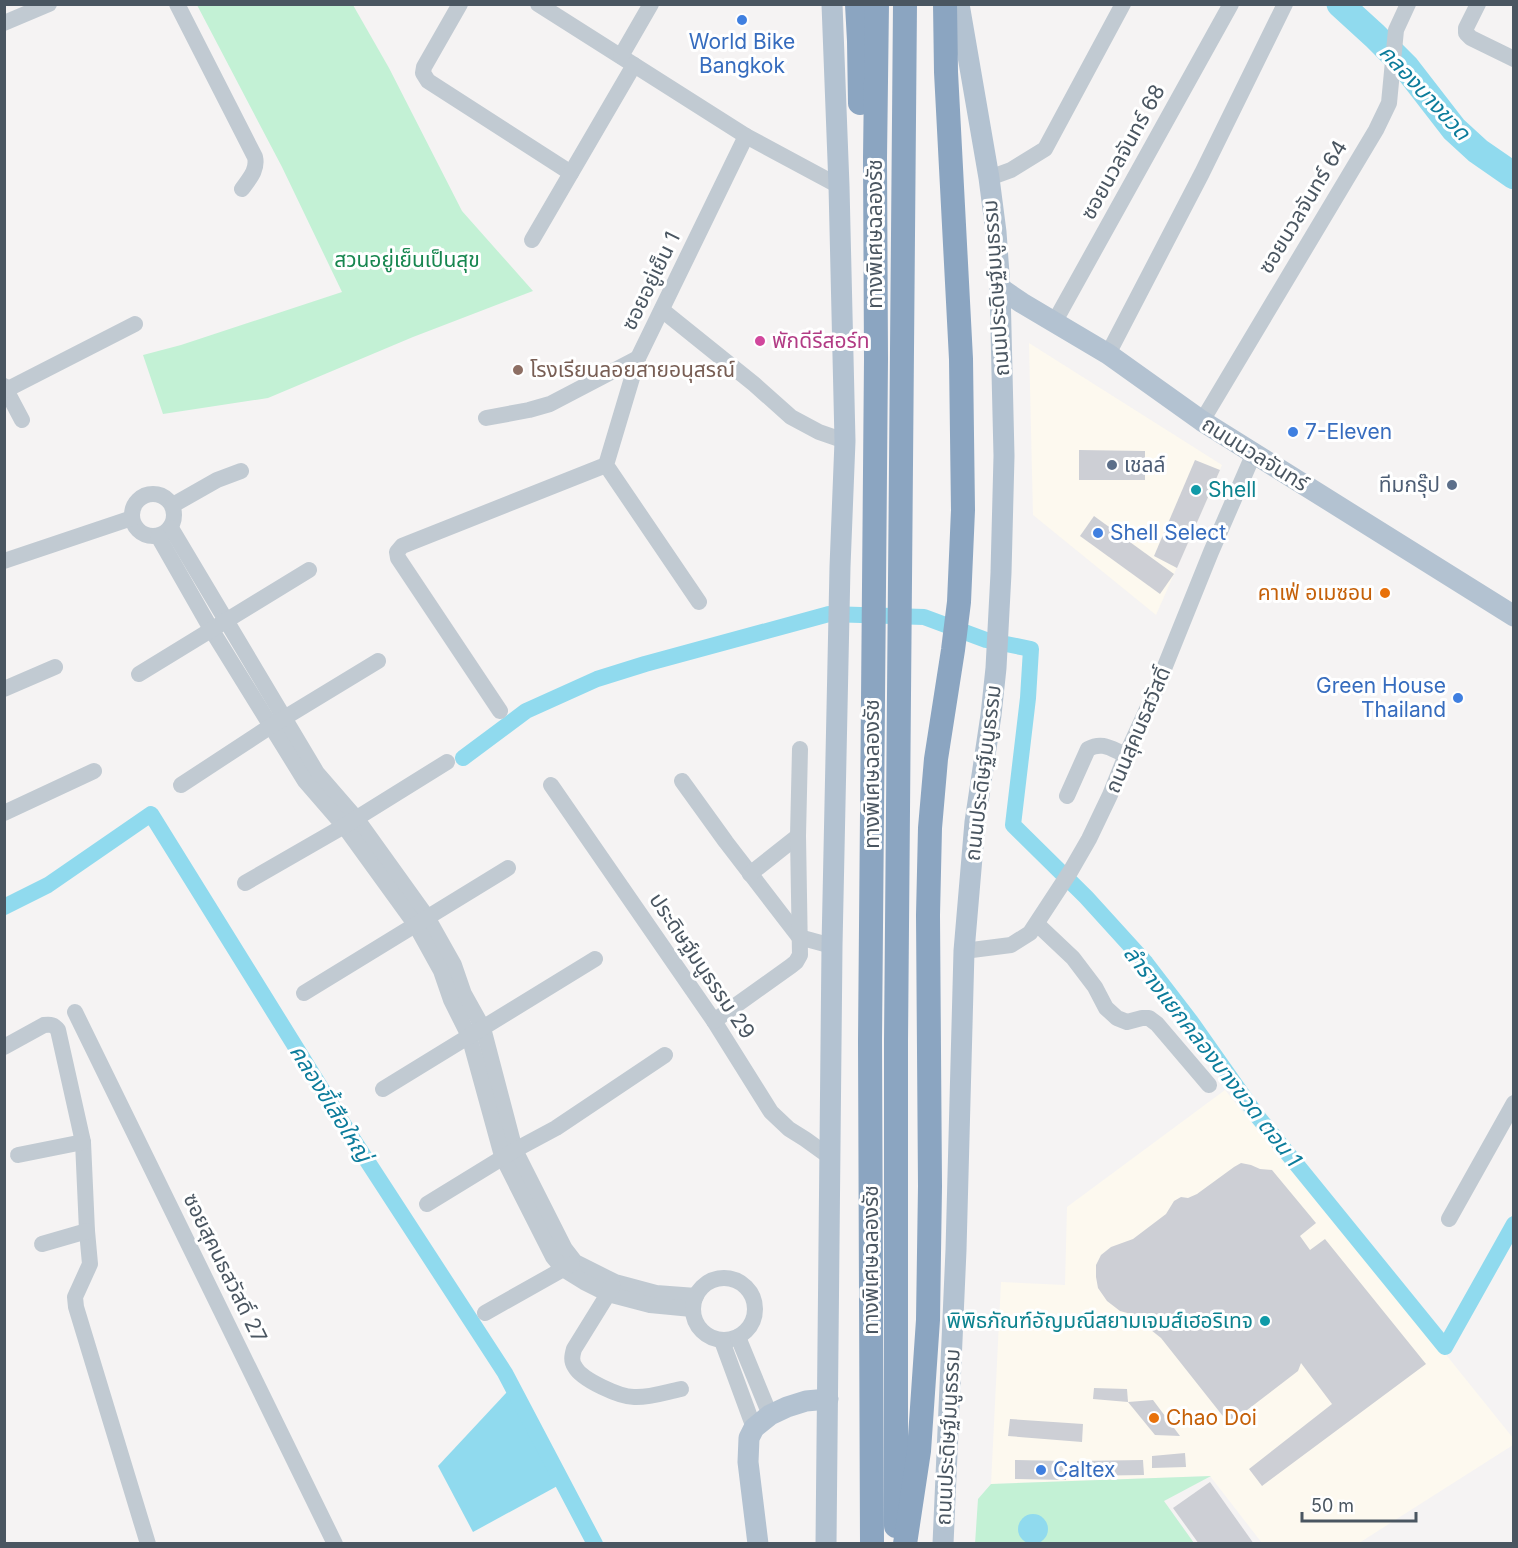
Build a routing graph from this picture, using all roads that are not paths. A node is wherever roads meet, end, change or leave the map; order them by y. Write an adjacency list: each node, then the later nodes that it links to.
1 (49, 4): 17 (street)
2 (177, 4): 25 (street)
3 (460, 4): 22 (street)
4 (538, 4): 19 (street)
5 (651, 4): 19 (street)
6 (832, 4): 24 (main road)
7 (857, 4): 21 (highway)
8 (877, 4): 21 (highway, ทางพิเศษฉลองรัช)
9 (905, 4): 107 (highway, ทางพิเศษฉลองรัช)
10 (945, 4): 108 (highway)
11 (958, 4): 23 (main road, ถนนประดิษฐ์มนูธรรม)
12 (1123, 4): 23 (street)
13 (1231, 4): 29 (street, ซอยนวลจันทร์ 68)
14 (1285, 4): 31 (street)
15 (1408, 4): 36 (street, ซอยนวลจันทร์ 64)
16 (1478, 4): 18 (street)
17 (4, 23)
18 (1514, 59)
19 (628, 61): 20 (street); 22 (street)
20 (746, 136): 24 (street); 28 (street, ซอยอยู่เย็น 1)
21 (875, 158): 106 (highway, ทางพิเศษฉลองรัช)
22 (572, 173): 26 (street)
23 (989, 178): 27 (main road, ถนนประดิษฐ์มนูธรรม)
24 (839, 186): 37 (main road)
25 (242, 189)
26 (532, 240)
27 (1000, 288): 29 (main road, ถนนนวลจันทร์); 74 (main road, ถนนประดิษฐ์มนูธรรม)
28 (662, 310): 32 (street, ซอยอยู่เย็น 1); 37 (street)
29 (1055, 321): 31 (main road, ถนนนวลจันทร์)
30 (135, 324): 33 (street)
31 (1108, 354): 36 (main road, ถนนนวลจันทร์)
32 (638, 358): 34 (street); 39 (street, ซอยอยู่เย็น 1)
33 (5, 388): 35 (street)
34 (486, 418)
35 (22, 420)
36 (1202, 421): 38 (main road, ถนนนวลจันทร์)
37 (845, 441): 73 (main road)
38 (1254, 453): 47 (main road, ถนนนวลจันทร์); 57 (street, ถนนสุคนธสวัสดิ์)
39 (606, 465): 46 (street); 54 (street)
40 (241, 471): 41 (street)
41 (173, 505): 42 (street); 43 (street)
42 (132, 518): 43 (street); 44 (street)
43 (164, 532): 48 (street); 49 (street)
44 (4, 561)
45 (309, 570): 48 (street)
46 (699, 602)
47 (1514, 615)
48 (226, 620): 49 (street); 55 (street)
49 (211, 629): 52 (street); 55 (street)
50 (378, 662): 55 (street)
51 (55, 667): 53 (street)
52 (139, 674)
53 (4, 689)
54 (500, 711)
55 (277, 723): 61 (street); 65 (street)
56 (800, 749): 66 (street)
57 (1126, 755): 63 (street); 71 (street, ถนนสุคนธสวัสดิ์)
58 (447, 762): 65 (street)
59 (94, 771): 64 (street)
60 (682, 781): 68 (street)
61 (181, 785)
62 (551, 785): 78 (street, ประดิษฐ์มนูธรรม 29)
63 (1067, 796)
64 (4, 813)
65 (350, 822): 69 (street); 70 (street)
66 (798, 837): 68 (street); 72 (street)
67 (508, 867): 70 (street)
68 (750, 874): 72 (street)
69 (245, 884)
70 (421, 921): 76 (street); 79 (street)
71 (1036, 924): 74 (street, ถนนสุคนธสวัสดิ์); 82 (street)
72 (799, 937): 73 (street); 78 (street)
73 (832, 946): 88 (main road)
74 (964, 951): 109 (main road, ถนนประดิษฐ์มนูธรรม)
75 (596, 959): 79 (street)
76 (304, 993)
77 (75, 1012): 103 (street, ซอยสุคนธสวัสดิ์ 27)
78 (714, 1021): 88 (street, ประดิษฐ์มนูธรรม 29)
79 (476, 1032): 83 (street); 86 (street)
80 (4, 1047): 85 (street)
81 (665, 1055): 86 (street)
82 (1209, 1085)
83 (383, 1089)
84 (1514, 1103): 90 (street)
85 (83, 1142): 87 (street); 91 (street)
86 (509, 1154): 89 (street); 93 (street)
87 (18, 1155)
88 (830, 1157): 100 (main road)
89 (427, 1204)
90 (1449, 1219)
91 (87, 1231): 92 (street); 102 (street)
92 (42, 1244)
93 (569, 1265): 94 (street); 96 (street)
94 (612, 1288): 95 (street); 99 (street)
95 (694, 1302): 97 (street); 98 (street)
96 (485, 1313)
97 (738, 1337): 98 (street); 101 (street)
98 (722, 1341): 101 (street)
99 (681, 1389)
100 (828, 1399): 101 (main road); 105 (main road)
101 (762, 1422): 104 (main road)
102 (148, 1544)
103 (335, 1544)
104 (758, 1544)
105 (826, 1544)
106 (872, 1544)
107 (896, 1544)
108 (905, 1544)
109 (942, 1544)

